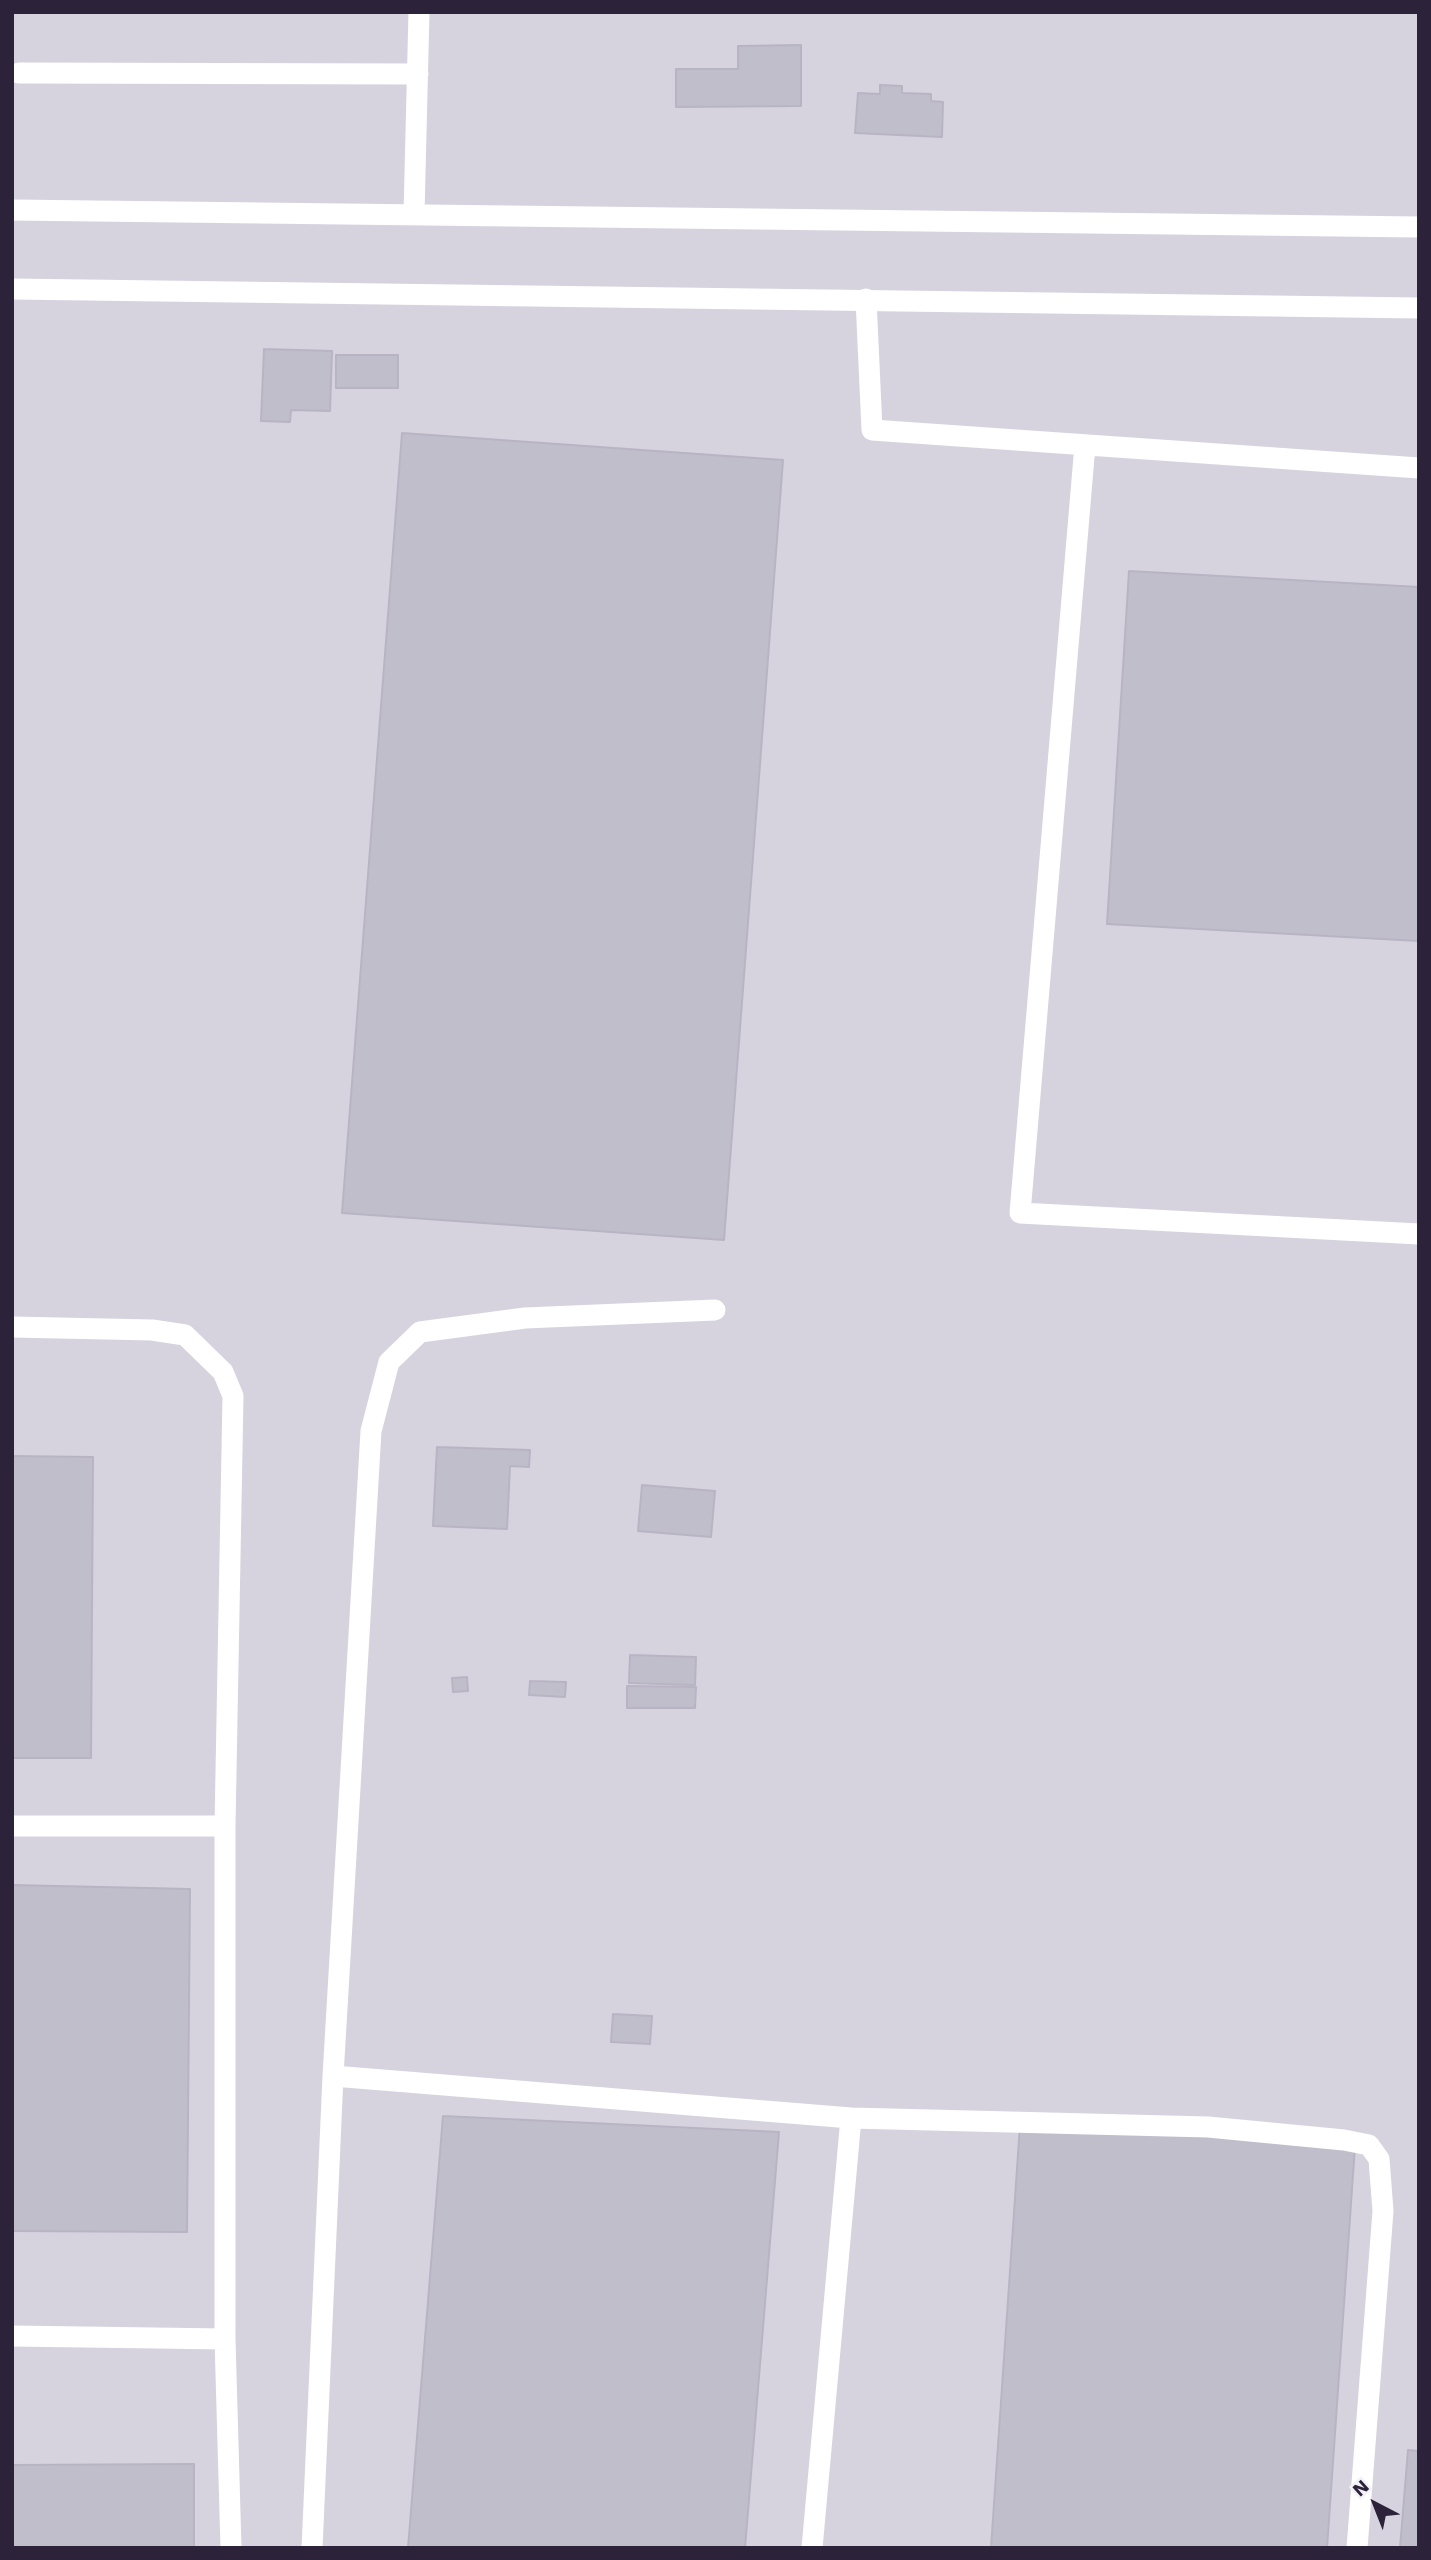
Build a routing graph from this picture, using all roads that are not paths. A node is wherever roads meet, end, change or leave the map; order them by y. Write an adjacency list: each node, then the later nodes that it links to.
1 (419, 12): 3 (street)
2 (19, 74): 3 (street)
3 (418, 74): 5 (street)
4 (12, 210): 5 (street)
5 (414, 214): 6 (street)
6 (1419, 228)
7 (12, 289): 8 (street)
8 (866, 299): 9 (street); 10 (street)
9 (1419, 308)
10 (1085, 445): 11 (street); 12 (street)
11 (1419, 468)
12 (1419, 1234)
13 (715, 1310): 17 (street)
14 (12, 1327): 16 (street)
15 (12, 1826): 16 (street)
16 (225, 1826): 20 (street)
17 (332, 2076): 18 (street); 22 (street)
18 (851, 2118): 23 (street); 24 (street)
19 (12, 2336): 20 (street)
20 (225, 2339): 21 (street)
21 (231, 2548)
22 (312, 2548)
23 (812, 2548)
24 (1357, 2548)

